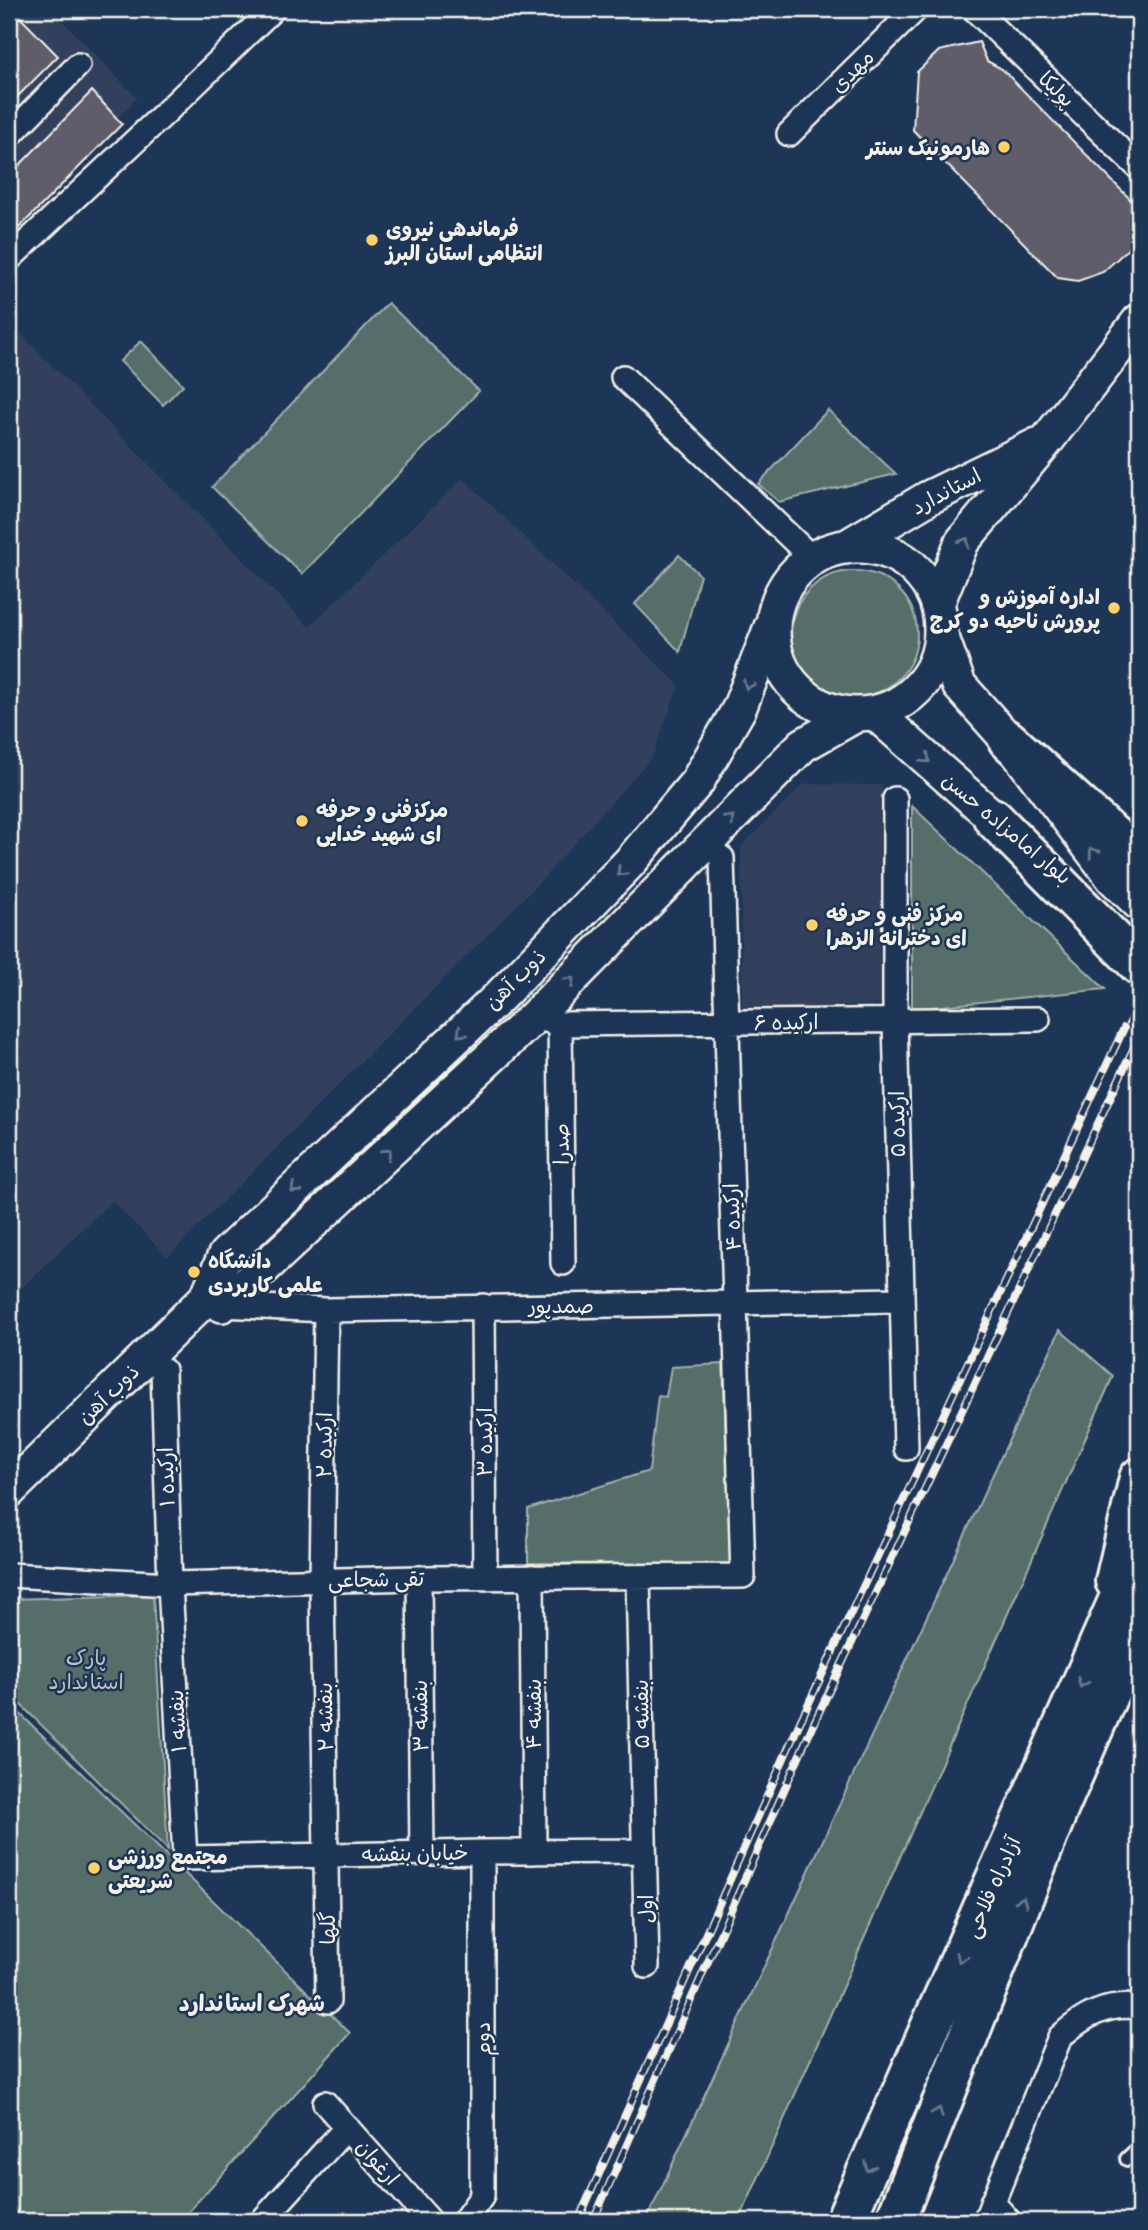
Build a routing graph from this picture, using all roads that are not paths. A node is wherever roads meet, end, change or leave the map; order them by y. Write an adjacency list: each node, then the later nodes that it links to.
1 (273, 9): 8 (street)
2 (916, 9): 5 (street, مهدی)
3 (974, 9): 7 (street, پولیکا)
4 (78, 65): 6 (street)
5 (789, 134)
6 (9, 136)
7 (1139, 168)
8 (9, 259)
9 (1139, 321): 11 (main road, استاندارد)
10 (623, 377): 13 (street)
11 (1048, 439): 12 (main road, استاندارد); 14 (main road, استاندارد, one-way to 11)
12 (846, 547): 13 (main road); 14 (main road)
13 (813, 559): 15 (main road)
14 (939, 619): 16 (main road); 17 (main road, بلوار امامزاده حسن)
15 (773, 622): 16 (main road); 25 (main road, ذوب آهن, one-way to 25)
16 (866, 714): 19 (main road, بلوار امامزاده حسن, one-way to 19); 27 (main road, ذوب آهن, one-way to 16)
17 (1008, 740): 21 (highway); 22 (main road, بلوار امامزاده حسن, one-way to 17)
18 (895, 799): 28 (street, ارکیده ۵)
19 (993, 818): 23 (main road, بلوار امامزاده حسن); 24 (highway)
20 (722, 858): 29 (street, ارکیده ۴)
21 (1139, 859)
22 (1139, 903)
23 (1139, 944)
24 (1139, 965)
25 (499, 997): 27 (main road); 32 (main road, ذوب آهن, one-way to 32)
26 (1038, 1019): 28 (street, ارکیده ۶)
27 (547, 1020): 29 (street, ارکیده ۶); 30 (street, صدرا); 32 (main road, ذوب آهن, one-way to 27)
28 (895, 1020): 29 (street, ارکیده ۶); 31 (street, ارکیده ۵)
29 (727, 1023): 33 (street, ارکیده ۴)
30 (563, 1263)
31 (901, 1300): 33 (street, صمدپور); 37 (street, ارکیده ۵)
32 (215, 1301): 35 (street, صمدپور); 39 (main road, ذوب آهن)
33 (735, 1304): 34 (street, صمدپور); 42 (street, ارکیده ۴)
34 (483, 1306): 35 (street, صمدپور); 46 (street, ارکیده ۳)
35 (326, 1310): 47 (street, ارکیده ۲)
36 (163, 1370): 48 (street, ارکیده ۱)
37 (906, 1448)
38 (1139, 1478): 49 (highway)
39 (9, 1491)
40 (1139, 1553): 49 (highway, آزادراه فلاحی)
41 (9, 1575): 48 (street, تقی شجاعی)
42 (743, 1576): 44 (street, تقی شجاعی)
43 (532, 1577): 44 (street, تقی شجاعی); 46 (street, تقی شجاعی); 54 (street, بنفشه ۴)
44 (638, 1577): 52 (street, بنفشه ۵)
45 (419, 1578): 46 (street, تقی شجاعی); 47 (street, تقی شجاعی); 55 (street, بنفشه ۳)
46 (485, 1578)
47 (322, 1580): 48 (street, تقی شجاعی); 56 (street, بنفشه ۲)
48 (170, 1584): 57 (street, بنفشه ۱)
49 (1122, 1627): 51 (highway, آزادراه فلاحی); 69 (highway, آزادراه فلاحی, one-way to 69)
50 (1139, 1685): 51 (highway)
51 (1059, 1808): 70 (highway, آزادراه فلاحی, one-way to 51)
52 (645, 1851): 54 (street, خیابان بنفشه); 58 (street, اول)
53 (482, 1852): 54 (street, خیابان بنفشه); 55 (street, خیابان بنفشه); 68 (street, دوم)
54 (534, 1852)
55 (422, 1853): 56 (street, خیابان بنفشه)
56 (327, 1855): 57 (street, خیابان بنفشه); 59 (street, گلها)
57 (185, 1858)
58 (647, 1966)
59 (328, 2001)
60 (1139, 2007): 65 (street)
61 (325, 2103): 62 (street, ارغوان)
62 (347, 2127): 66 (street); 67 (street, ارغوان)
63 (1139, 2148): 64 (lane)
64 (1127, 2158)
65 (989, 2212): 71 (street)
66 (262, 2221)
67 (430, 2221)
68 (464, 2221)
69 (845, 2221)
70 (895, 2221)
71 (1009, 2221)

